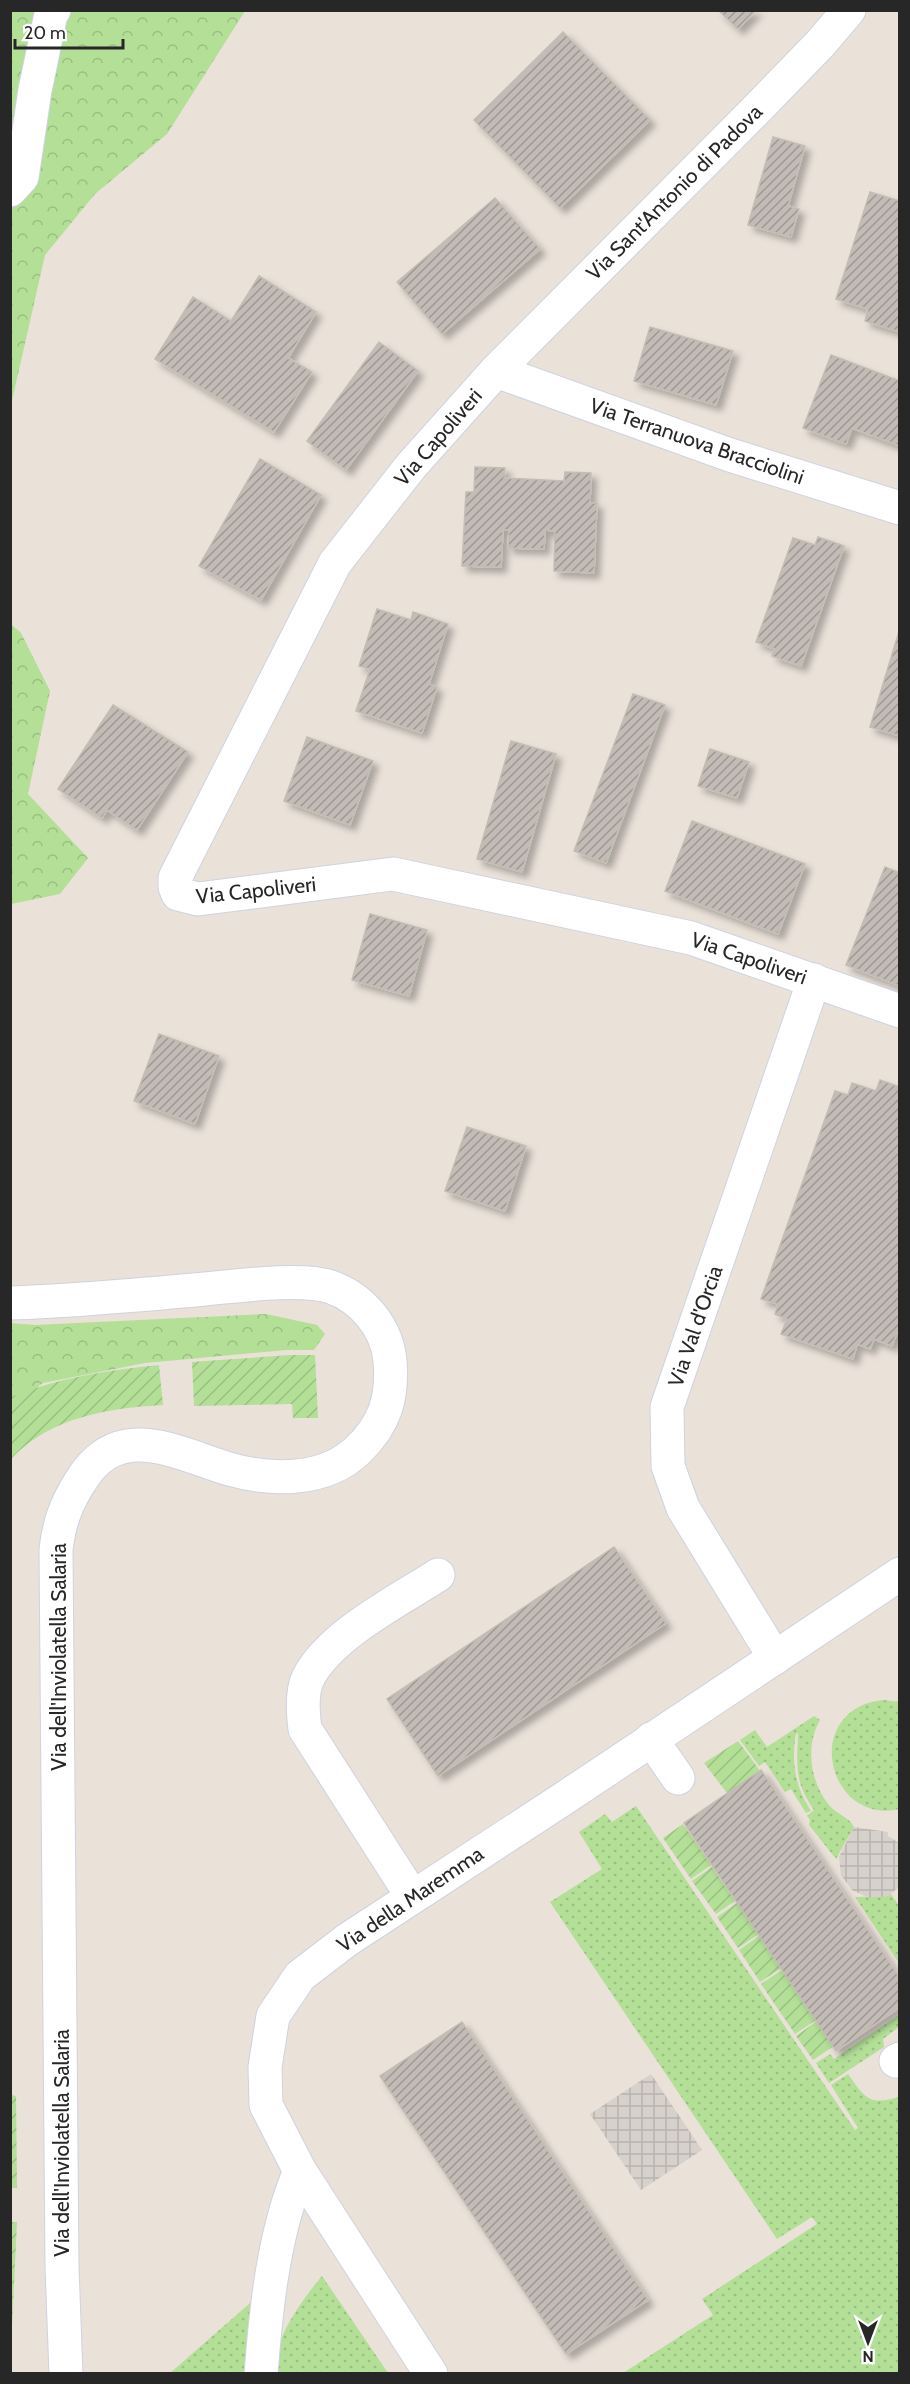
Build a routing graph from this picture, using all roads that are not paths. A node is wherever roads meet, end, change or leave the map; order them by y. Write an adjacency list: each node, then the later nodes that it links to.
1 (54, 10): 3 (street)
2 (849, 10): 4 (street, Via Sant'Antonio di Padova)
3 (10, 190)
4 (496, 371): 5 (street, Via Terranuova Bracciolini); 6 (street, Via Capoliveri)
5 (900, 508)
6 (814, 980): 7 (street, Via Capoliveri); 11 (street, Via Val d'Orcia)
7 (900, 1011)
8 (10, 1303): 16 (street, Via dell'Inviolatella Salaria)
9 (900, 1574): 11 (street, Via della Maremma)
10 (438, 1575): 14 (street)
11 (775, 1658): 12 (street, Via della Maremma)
12 (651, 1739): 13 (street); 14 (street, Via della Maremma)
13 (678, 1778)
14 (412, 1896): 15 (street, Via della Maremma)
15 (300, 2170): 17 (street); 18 (street, Via della Maremma)
16 (66, 2373)
17 (261, 2373)
18 (431, 2373)

